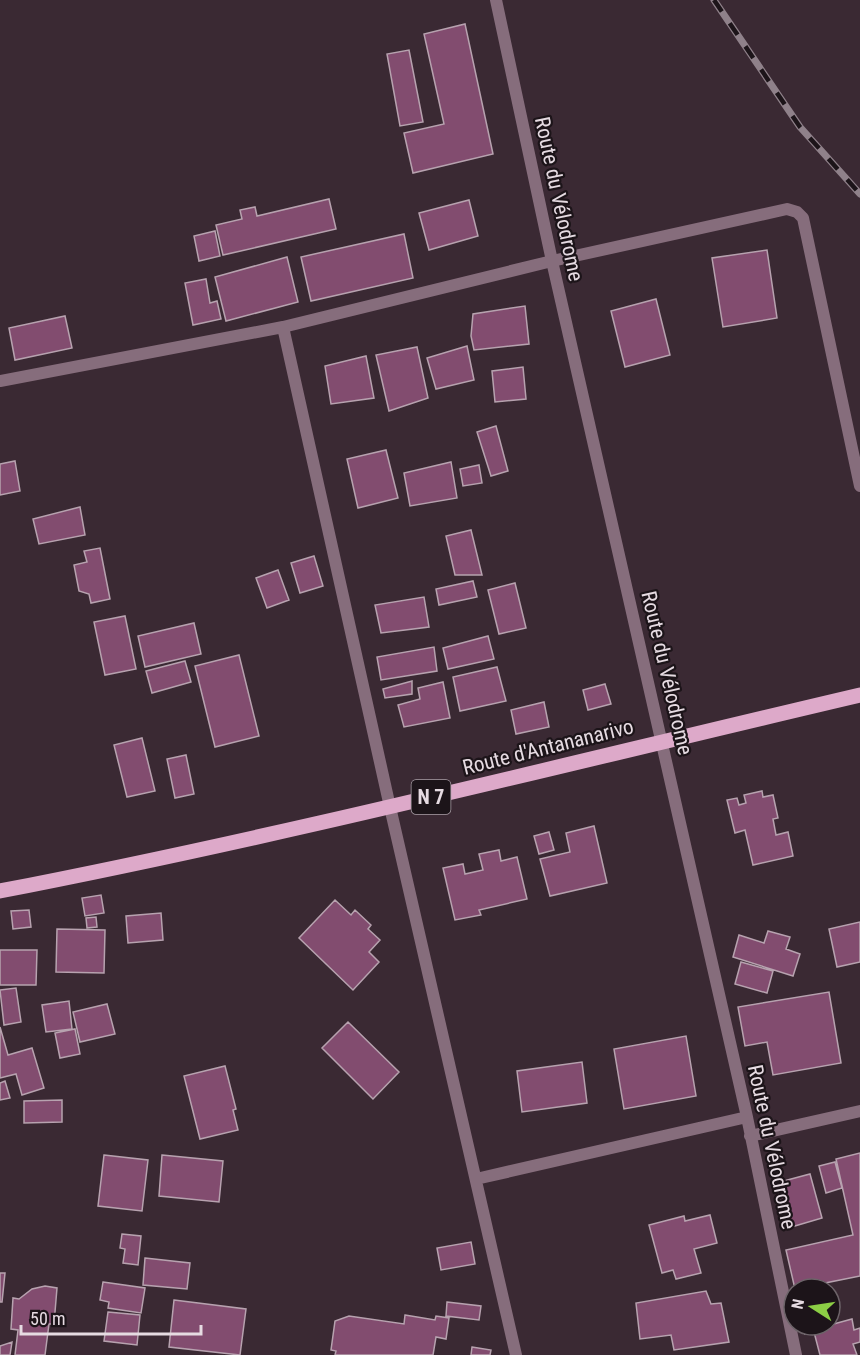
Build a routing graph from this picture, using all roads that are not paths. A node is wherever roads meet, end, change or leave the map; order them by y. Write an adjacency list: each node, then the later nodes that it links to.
1 (496, 0): 2 (street, Route du Vélodrome)
2 (552, 261): 3 (street); 5 (street); 7 (street, Route du Vélodrome)
3 (283, 327): 4 (street); 8 (street)
4 (0, 381)
5 (860, 486)
6 (860, 696): 7 (main road, Route d'Antananarivo / N 7)
7 (662, 741): 8 (main road, Route d'Antananarivo / N 7); 11 (street, Route du Vélodrome)
8 (390, 807): 9 (main road, Route d'Antananarivo / N 7); 13 (street)
9 (0, 891)
10 (860, 1111): 12 (street)
11 (747, 1117): 12 (street, Route du Vélodrome); 13 (street)
12 (750, 1136): 15 (street, Route du Vélodrome)
13 (476, 1179): 14 (street)
14 (516, 1355)
15 (796, 1355)

